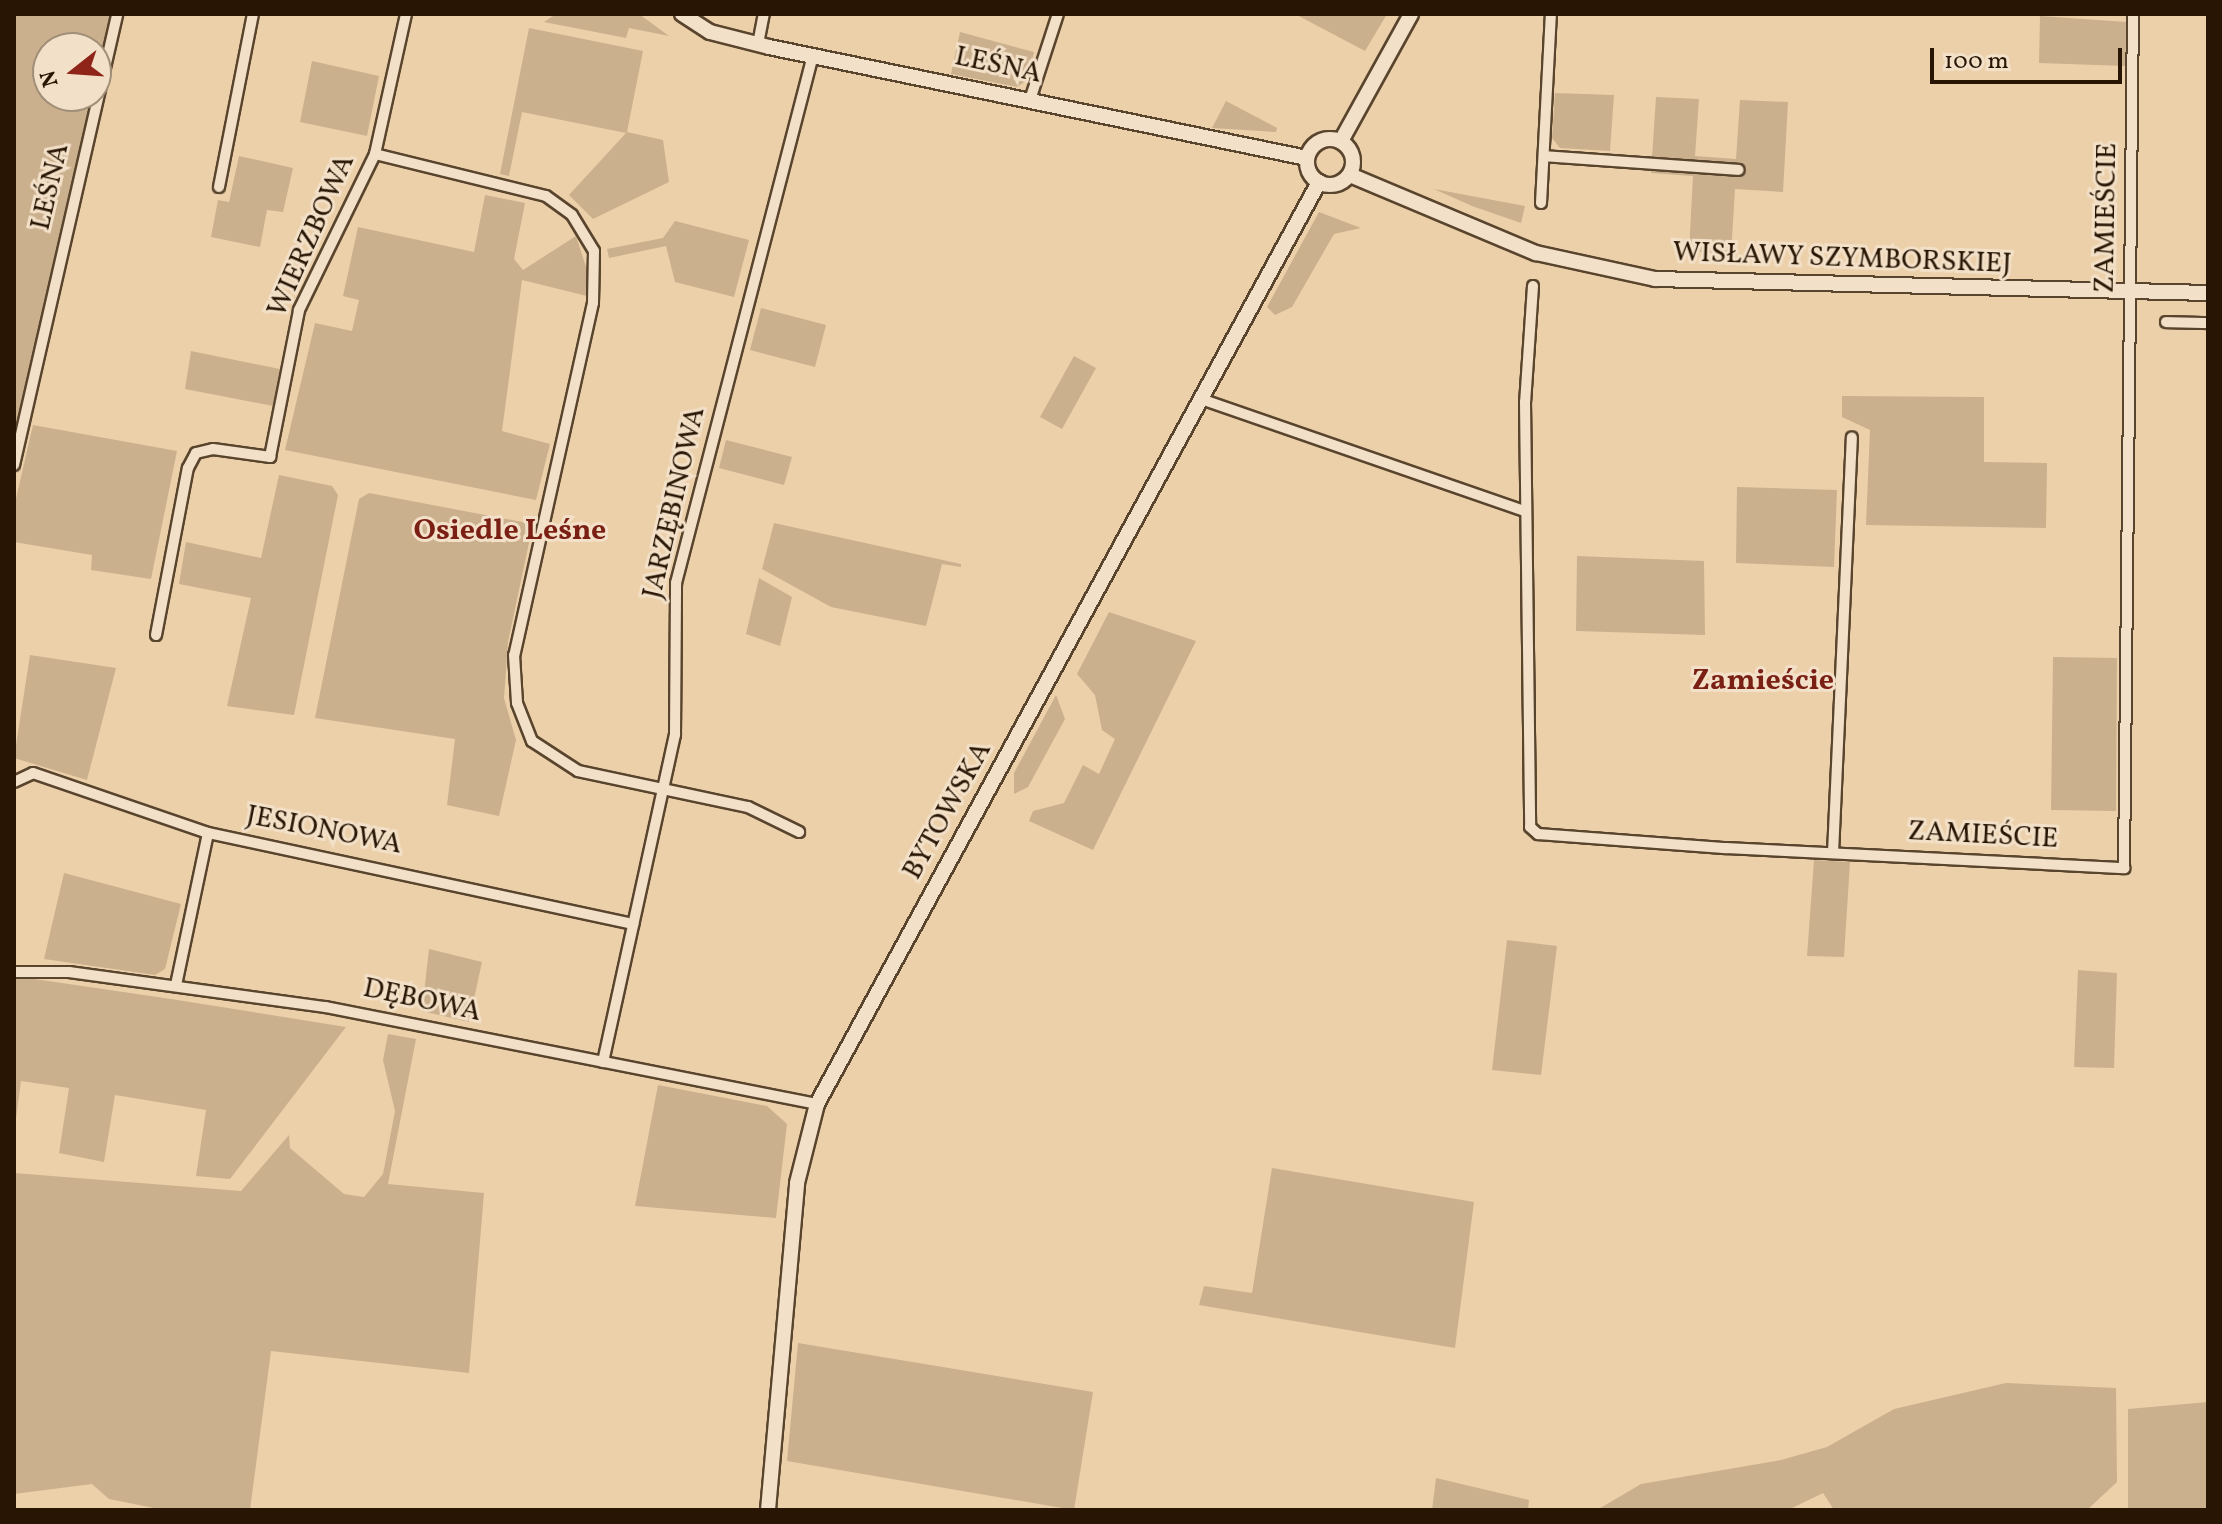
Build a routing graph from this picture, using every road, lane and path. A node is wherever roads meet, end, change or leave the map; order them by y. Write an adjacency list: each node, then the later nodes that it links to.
1 (117, 14): 29 (street, LEŚNA)
2 (253, 14): 20 (street)
3 (406, 14): 14 (street)
4 (682, 14): 10 (main road, LEŚNA)
5 (764, 14): 10 (street)
6 (1058, 14): 12 (street)
7 (1411, 14): 13 (main road)
8 (1551, 14): 15 (street)
9 (2133, 14): 23 (street, ZAMIEŚCIE)
10 (758, 44): 11 (main road, LEŚNA)
11 (813, 55): 12 (main road, LEŚNA); 33 (street, JARZĘBINOWA)
12 (1030, 100): 16 (main road, LEŚNA)
13 (1341, 141): 16 (main road); 18 (main road)
14 (375, 154): 31 (street, WIERZBOWA); 33 (street)
15 (1544, 156): 17 (street); 21 (street)
16 (1307, 158): 19 (main road)
17 (1738, 170)
18 (1350, 175): 19 (main road); 23 (main road, WISŁAWY SZYMBORSKIEJ)
19 (1319, 182): 27 (main road, BYTOWSKA)
20 (219, 187)
21 (1541, 203)
22 (1533, 286): 30 (street, ZAMIEŚCIE)
23 (2131, 292): 24 (main road, WISŁAWY SZYMBORSKIEJ); 36 (street, ZAMIEŚCIE)
24 (2208, 293)
25 (2166, 322): 26 (street)
26 (2208, 323)
27 (1201, 399): 30 (street); 41 (main road, BYTOWSKA)
28 (1852, 437): 36 (street)
29 (14, 465)
30 (1525, 511): 36 (street, ZAMIEŚCIE)
31 (156, 635)
32 (14, 782): 35 (street, JESIONOWA)
33 (665, 789): 34 (street); 37 (street, JARZĘBINOWA)
34 (799, 832)
35 (208, 833): 37 (street, JESIONOWA); 39 (street)
36 (1833, 853)
37 (633, 924): 40 (street, JARZĘBINOWA)
38 (14, 972): 39 (street, DĘBOWA)
39 (176, 985): 40 (street, DĘBOWA)
40 (603, 1062): 41 (street, DĘBOWA)
41 (817, 1104): 42 (main road, BYTOWSKA)
42 (768, 1510)

